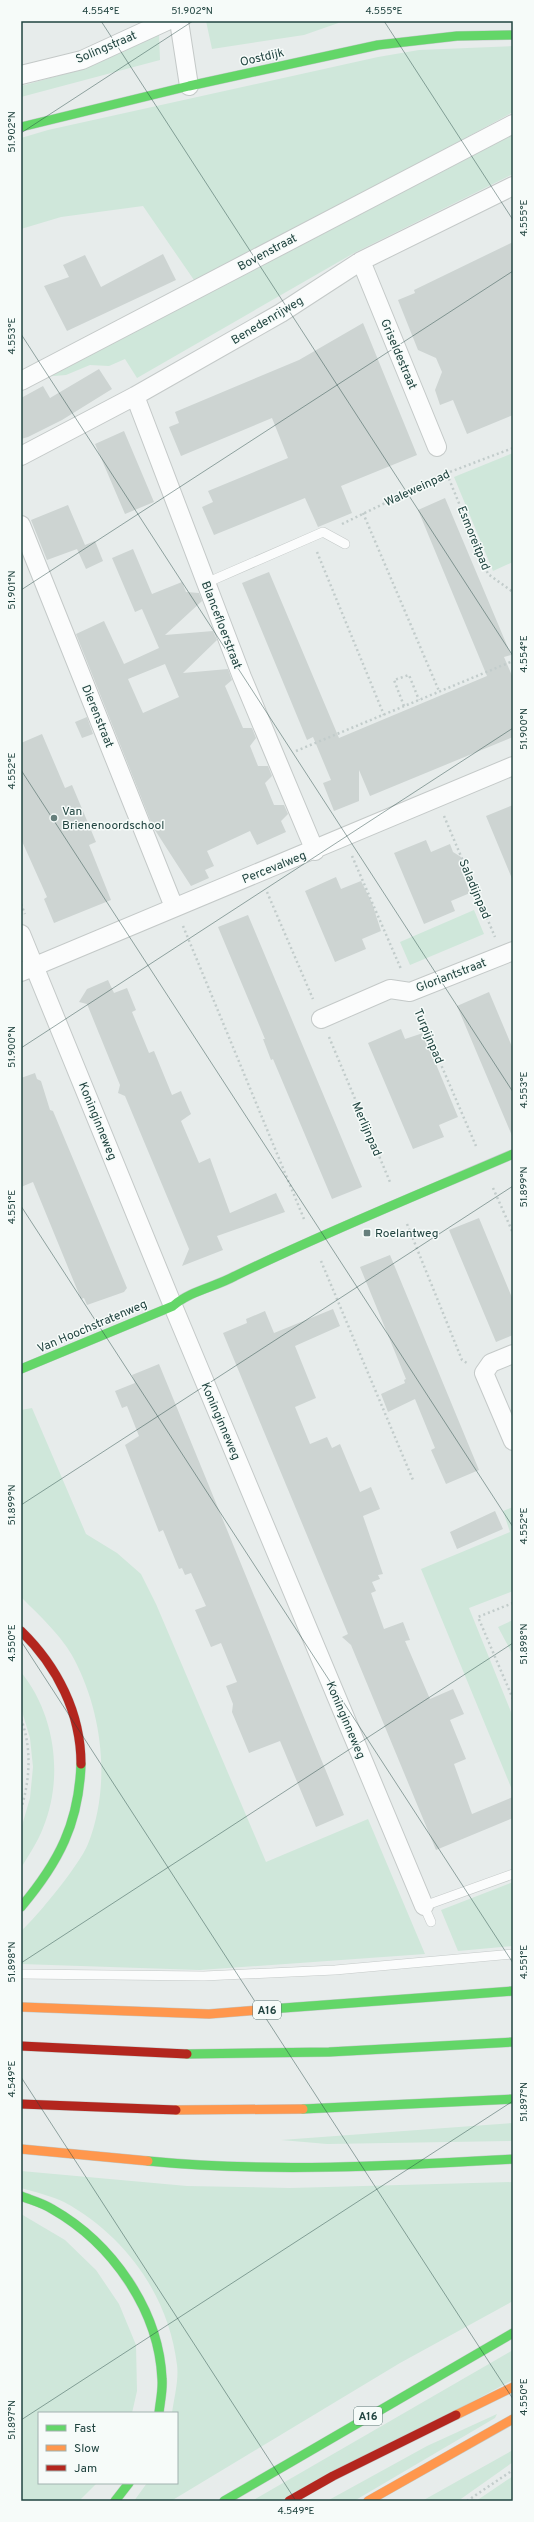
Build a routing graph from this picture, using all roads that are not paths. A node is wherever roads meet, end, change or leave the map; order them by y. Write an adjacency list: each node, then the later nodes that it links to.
1 (167, 21): 4 (street, Solingstraat)
2 (179, 21): 5 (street)
3 (513, 35): 5 (main road, Oostdijk)
4 (21, 75)
5 (189, 86): 7 (main road, Oostdijk)
6 (513, 124): 10 (street, Bovenstraat)
7 (21, 127)
8 (513, 186): 9 (street, Benedenrijweg)
9 (360, 261): 11 (street, Benedenrijweg); 12 (street, Griseldestraat)
10 (21, 381)
11 (135, 396): 13 (street, Benedenrijweg); 16 (street, Blancefloerstraat)
12 (438, 447)
13 (21, 456)
14 (21, 525): 19 (street, Dierenstraat)
15 (345, 544): 16 (lane)
16 (206, 583): 18 (street, Blancefloerstraat)
17 (513, 766): 18 (street, Percevalweg)
18 (314, 851): 19 (street, Percevalweg)
19 (174, 907): 22 (street, Percevalweg)
20 (21, 934): 22 (street, Koninginneweg)
21 (508, 953): 23 (street, Gloriantstraat)
22 (28, 970): 25 (street, Koninginneweg)
23 (321, 1019)
24 (513, 1154): 25 (main road)
25 (173, 1306): 27 (main road, Van Hoochstratenweg); 32 (street, Koninginneweg)
26 (513, 1354): 28 (street)
27 (21, 1369)
28 (513, 1441)
29 (21, 1630): 31 (main road)
30 (513, 1874): 32 (lane, Koninginneweg)
31 (21, 1907)
32 (428, 1914)
33 (513, 1954): 34 (lane)
34 (21, 1974)
35 (513, 1991): 36 (main road, A16)
36 (21, 2007)
37 (513, 2042): 38 (main road)
38 (21, 2046)
39 (513, 2099): 40 (main road)
40 (21, 2104)
41 (21, 2149): 42 (main road)
42 (513, 2158)
43 (21, 2196): 46 (main road)
44 (513, 2334): 50 (main road, A16)
45 (513, 2387): 51 (main road)
46 (159, 2412)
47 (513, 2419): 52 (main road)
48 (128, 2484): 49 (main road)
49 (115, 2501)
50 (224, 2501)
51 (289, 2501)
52 (368, 2501)

